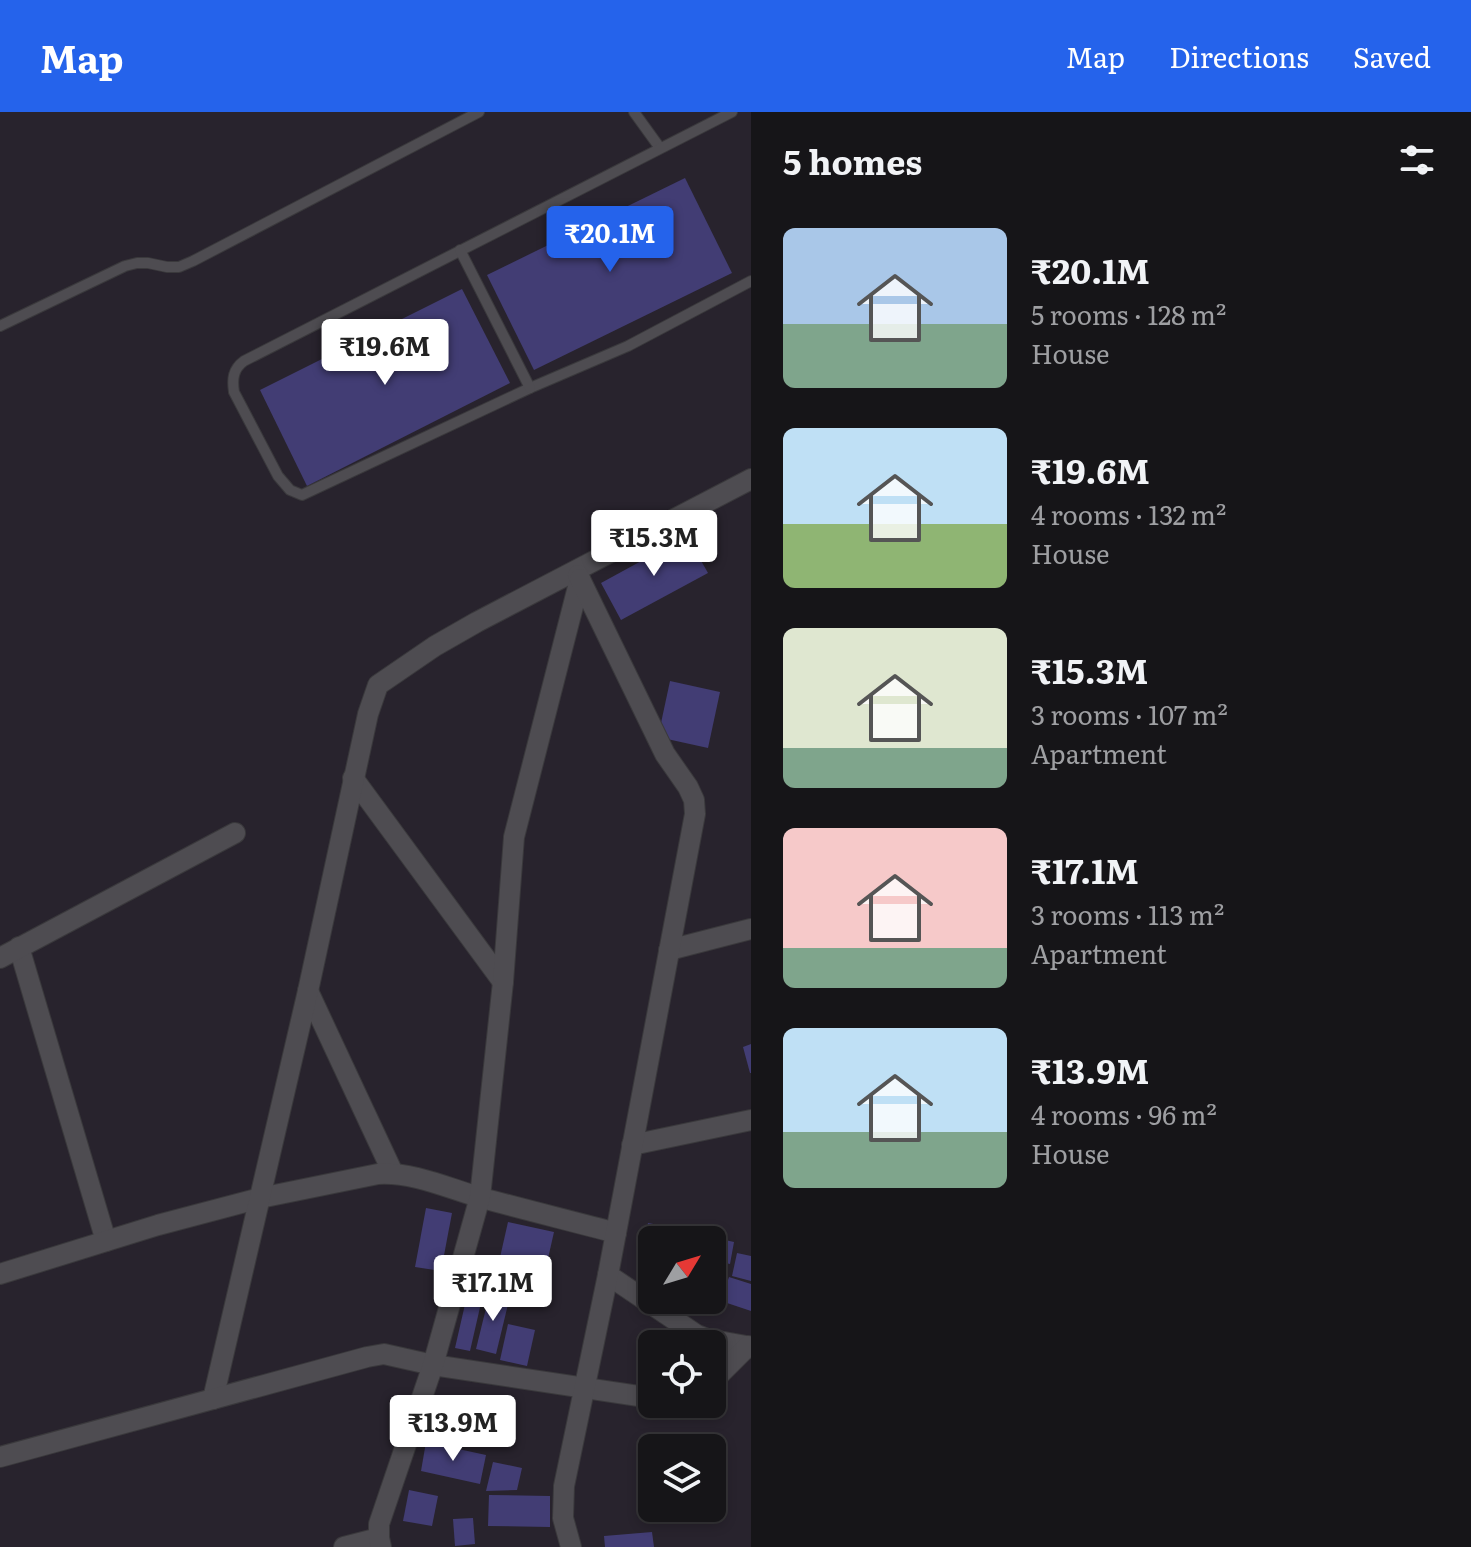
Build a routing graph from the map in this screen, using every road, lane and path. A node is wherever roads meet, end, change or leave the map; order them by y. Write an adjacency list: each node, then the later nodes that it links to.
1 (479, 112): 7 (lane)
2 (634, 112): 4 (lane)
3 (732, 112): 4 (lane)
4 (660, 148): 5 (lane)
5 (460, 250): 8 (lane); 8 (lane)
6 (751, 281): 8 (lane)
7 (0, 326)
8 (530, 388)
9 (751, 479): 10 (street)
10 (578, 576): 11 (street); 15 (street); 17 (street)
11 (353, 778): 17 (street); 18 (street)
12 (235, 833): 14 (street)
13 (751, 929): 15 (street)
14 (19, 947): 16 (street); 25 (street)
15 (669, 950): 20 (street)
16 (0, 958)
17 (503, 982): 22 (street)
18 (308, 991): 21 (street); 23 (street)
19 (751, 1120): 20 (street)
20 (632, 1145): 24 (street)
21 (393, 1173): 22 (street); 23 (street)
22 (480, 1197): 24 (street); 29 (street)
23 (260, 1198): 25 (street); 33 (street)
24 (616, 1233): 27 (street)
25 (106, 1241): 26 (street)
26 (0, 1274)
27 (608, 1275): 28 (street); 31 (street)
28 (750, 1346): 30 (street)
29 (433, 1365): 31 (street); 33 (street); 35 (street)
30 (726, 1369)
31 (584, 1387): 32 (street); 37 (street)
32 (638, 1396)
33 (213, 1399): 34 (street)
34 (0, 1457)
35 (380, 1542): 36 (street)
36 (344, 1547)
37 (571, 1547)

